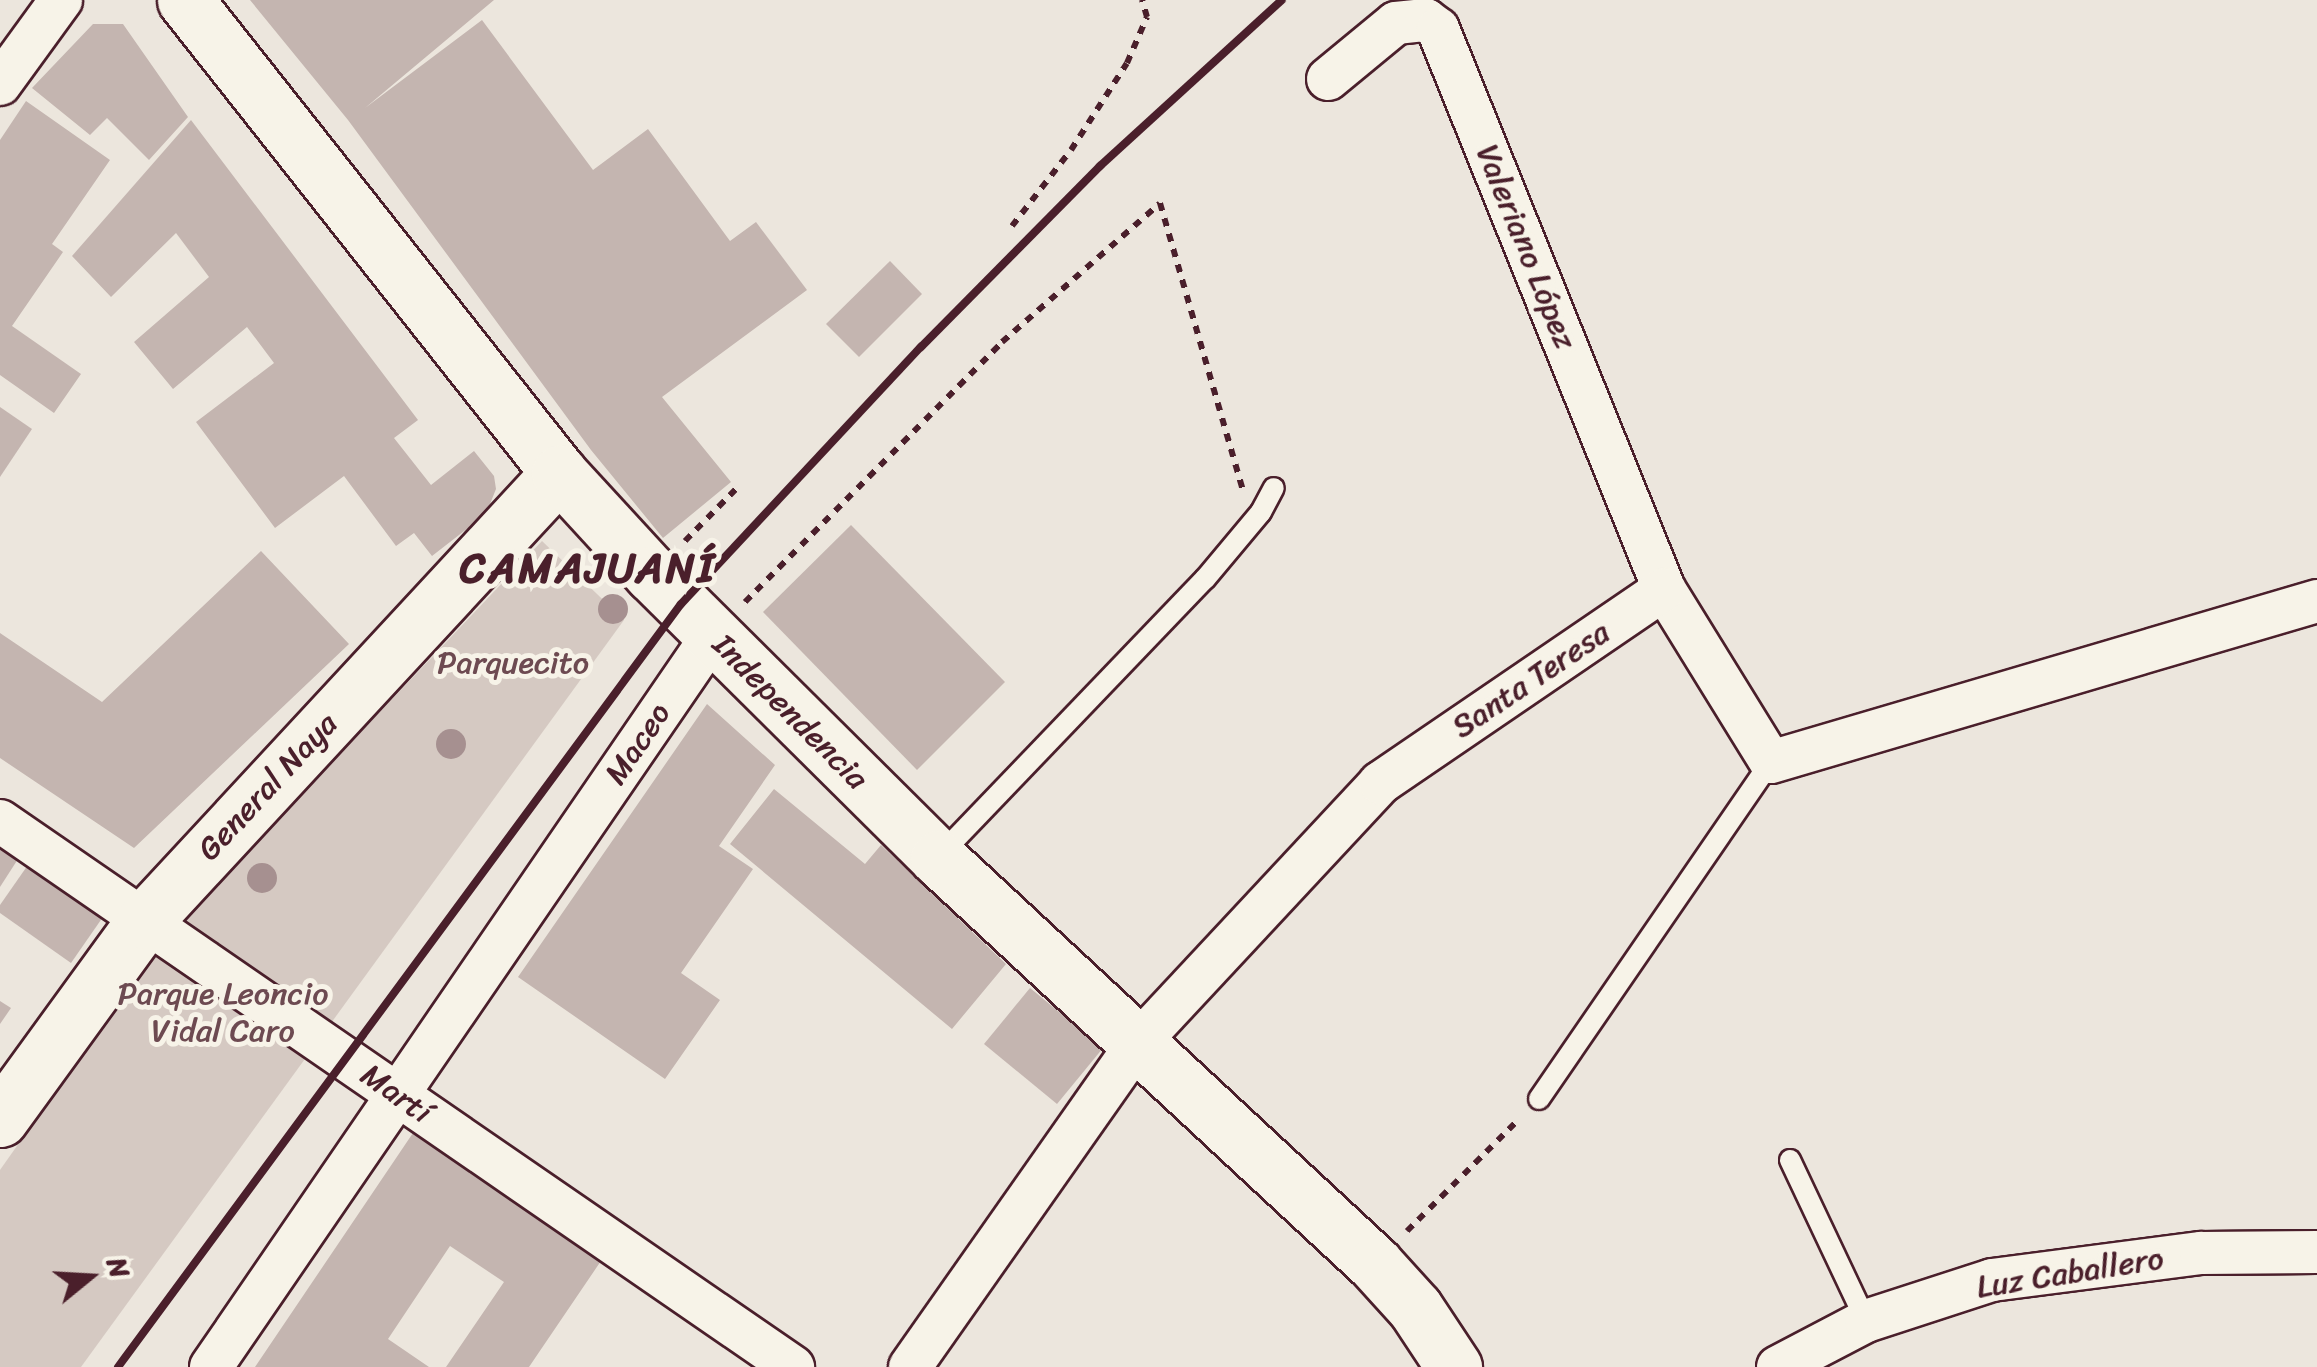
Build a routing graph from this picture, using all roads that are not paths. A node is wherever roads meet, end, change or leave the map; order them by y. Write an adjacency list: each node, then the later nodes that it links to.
1 (61, 0): 4 (street)
2 (186, 0): 5 (main road, Independencia)
3 (1328, 79): 7 (street, Valeriano López)
4 (0, 84)
5 (559, 474): 9 (main road, Independencia); 13 (main road, General Naya)
6 (1274, 488): 12 (lane)
7 (1664, 589): 10 (street); 14 (street, Santa Teresa)
8 (2317, 602): 10 (street)
9 (713, 635): 12 (main road, Independencia); 15 (street, Maceo)
10 (1771, 762): 16 (lane)
11 (0, 821): 13 (street, Martí)
12 (938, 858): 14 (main road, Independencia)
13 (144, 920): 15 (street, Martí); 17 (main road, General Naya)
14 (1137, 1044): 23 (street, Santa Teresa); 24 (main road, Independencia)
15 (398, 1096): 21 (street, Maceo); 22 (street, Martí)
16 (1539, 1099)
17 (0, 1119)
18 (1790, 1160): 20 (lane)
19 (2317, 1252): 20 (street, Luz Caballero)
20 (1866, 1321): 25 (street, Luz Caballero)
21 (211, 1367)
22 (793, 1367)
23 (910, 1367)
24 (1454, 1367)
25 (1778, 1367)

